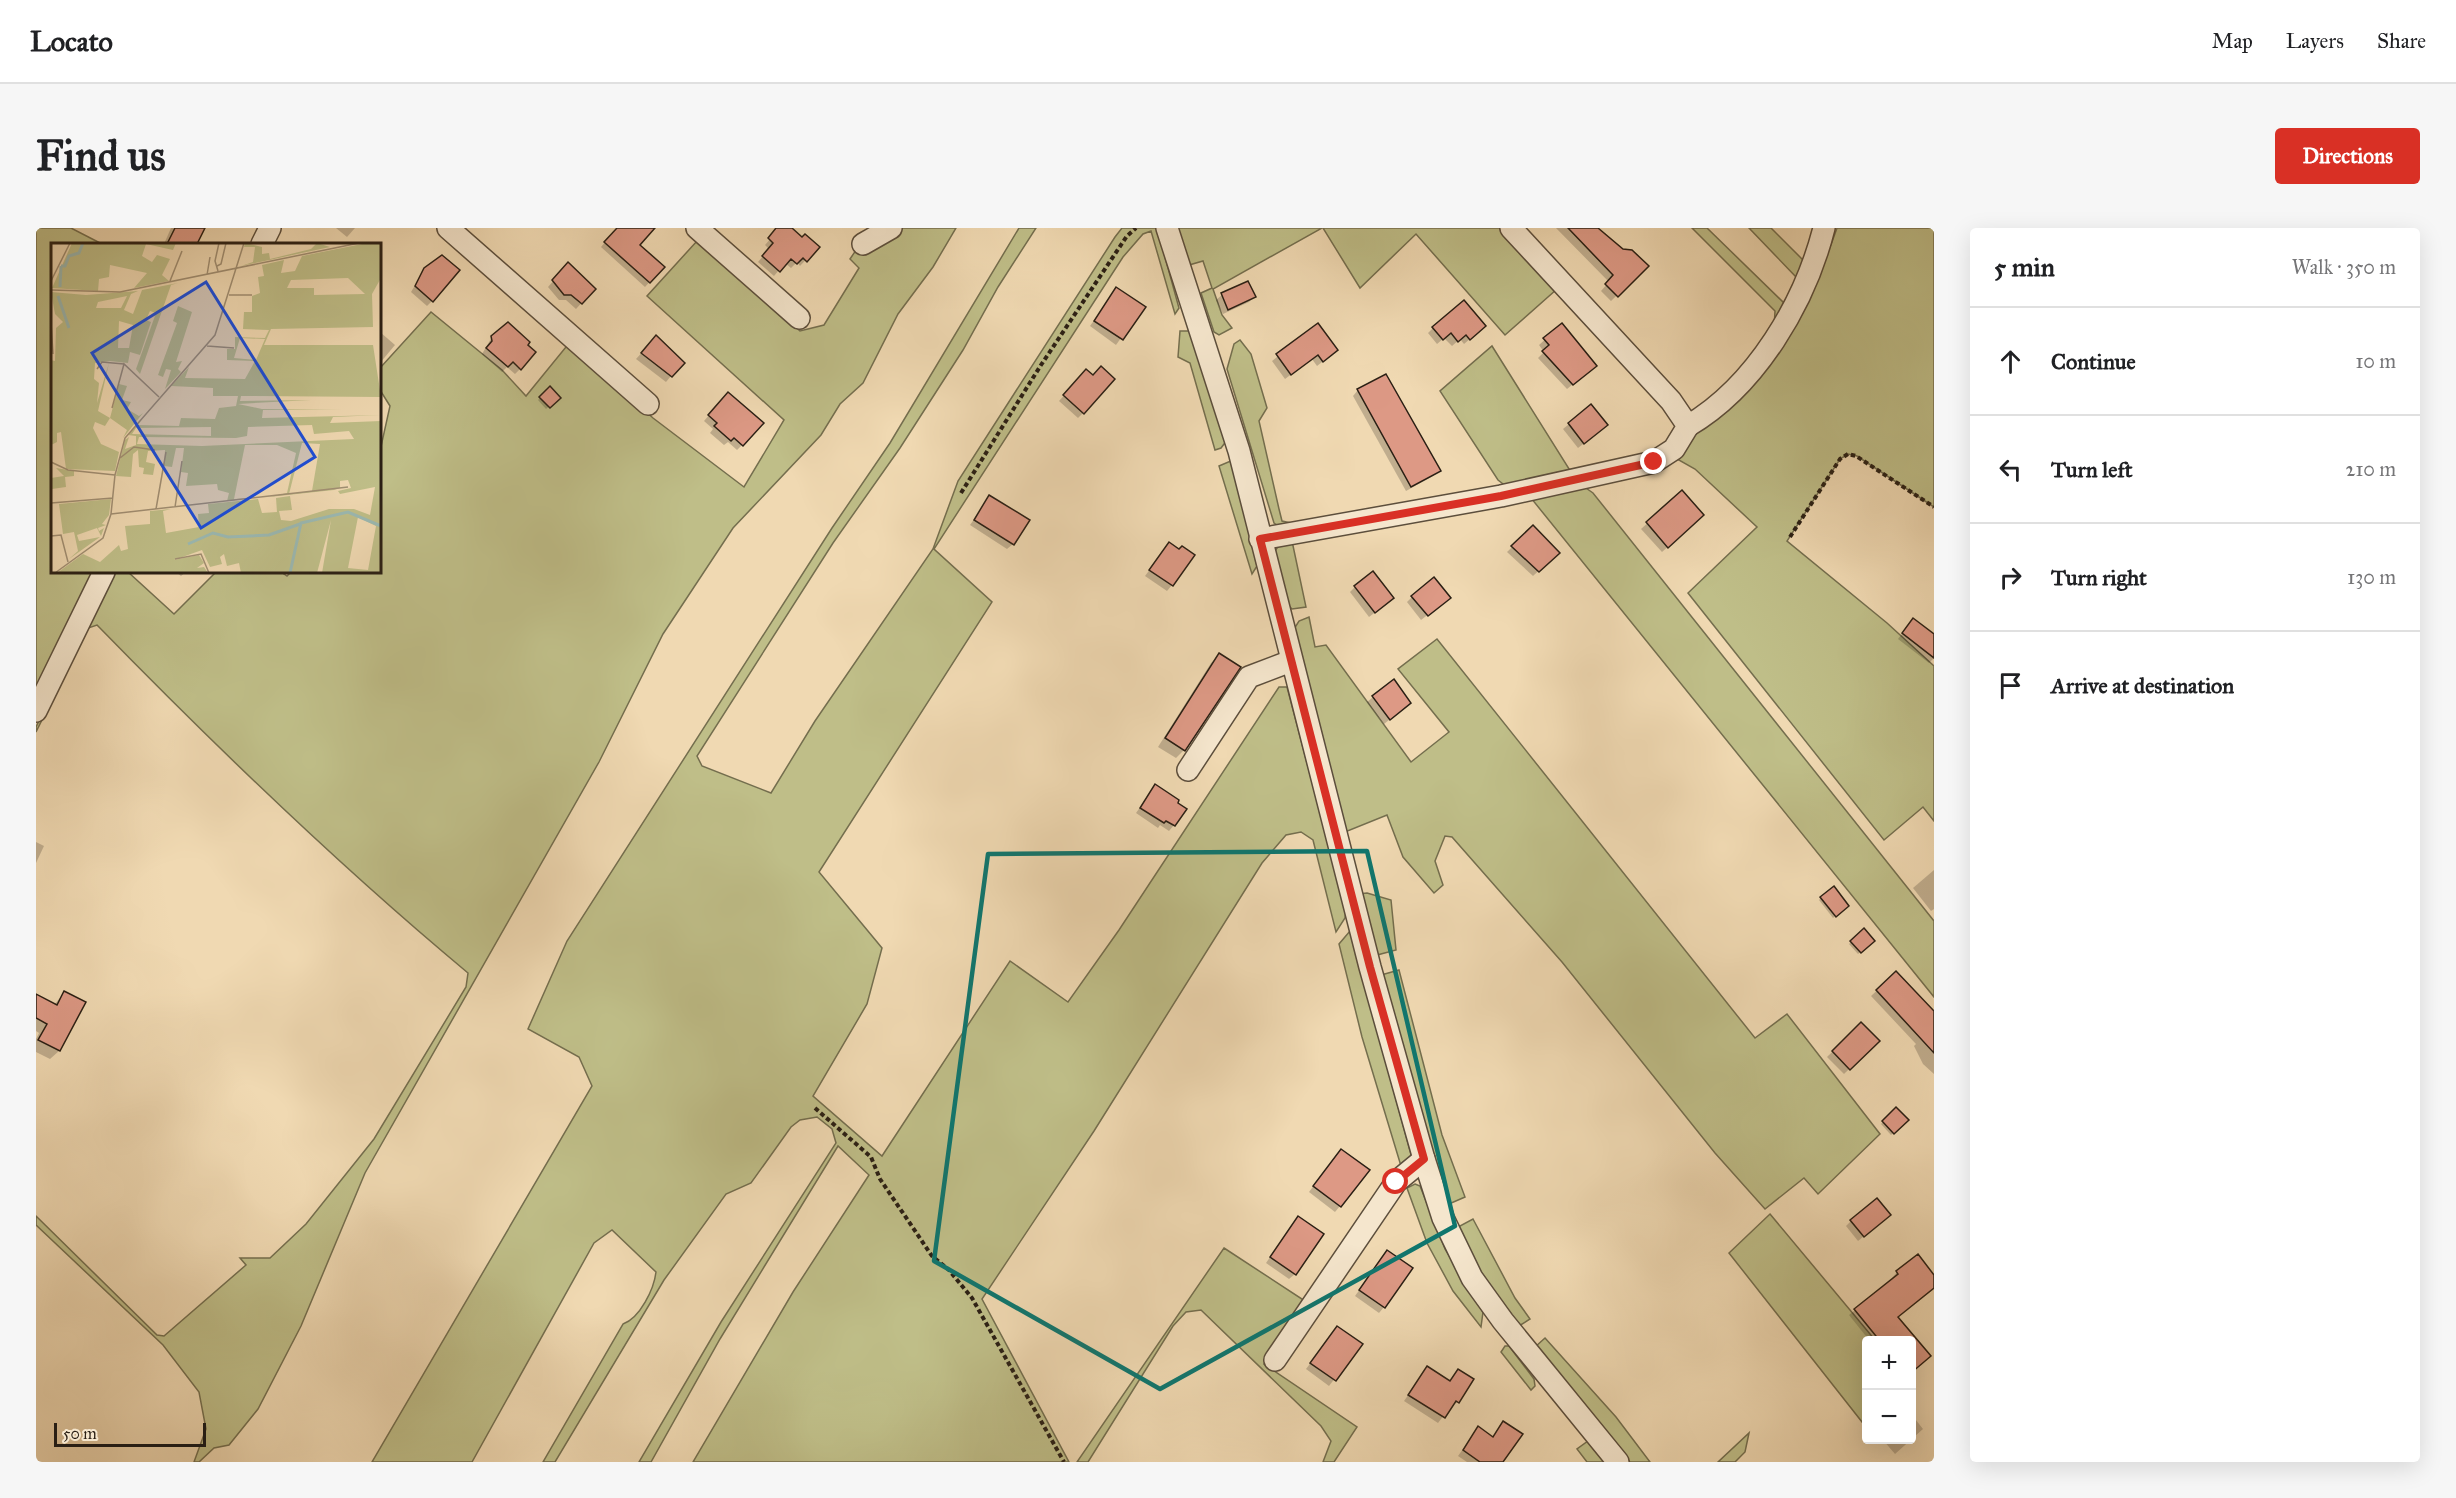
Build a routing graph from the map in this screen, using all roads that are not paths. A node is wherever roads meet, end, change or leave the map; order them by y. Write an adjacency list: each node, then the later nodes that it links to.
1 (270, 228): 8 (street)
2 (448, 228): 11 (street)
3 (697, 228): 10 (street)
4 (891, 228): 9 (street)
5 (1167, 228): 13 (street)
6 (1511, 228): 12 (street)
7 (1824, 228): 12 (street)
8 (262, 243)
9 (863, 244)
10 (799, 318)
11 (648, 404)
12 (1688, 426): 13 (street)
13 (1260, 539): 15 (street)
14 (104, 573): 16 (street)
15 (1291, 661): 17 (street); 18 (street)
16 (36, 711)
17 (1188, 770)
18 (1424, 1159): 19 (street); 20 (street)
19 (1275, 1360)
20 (1618, 1462)

